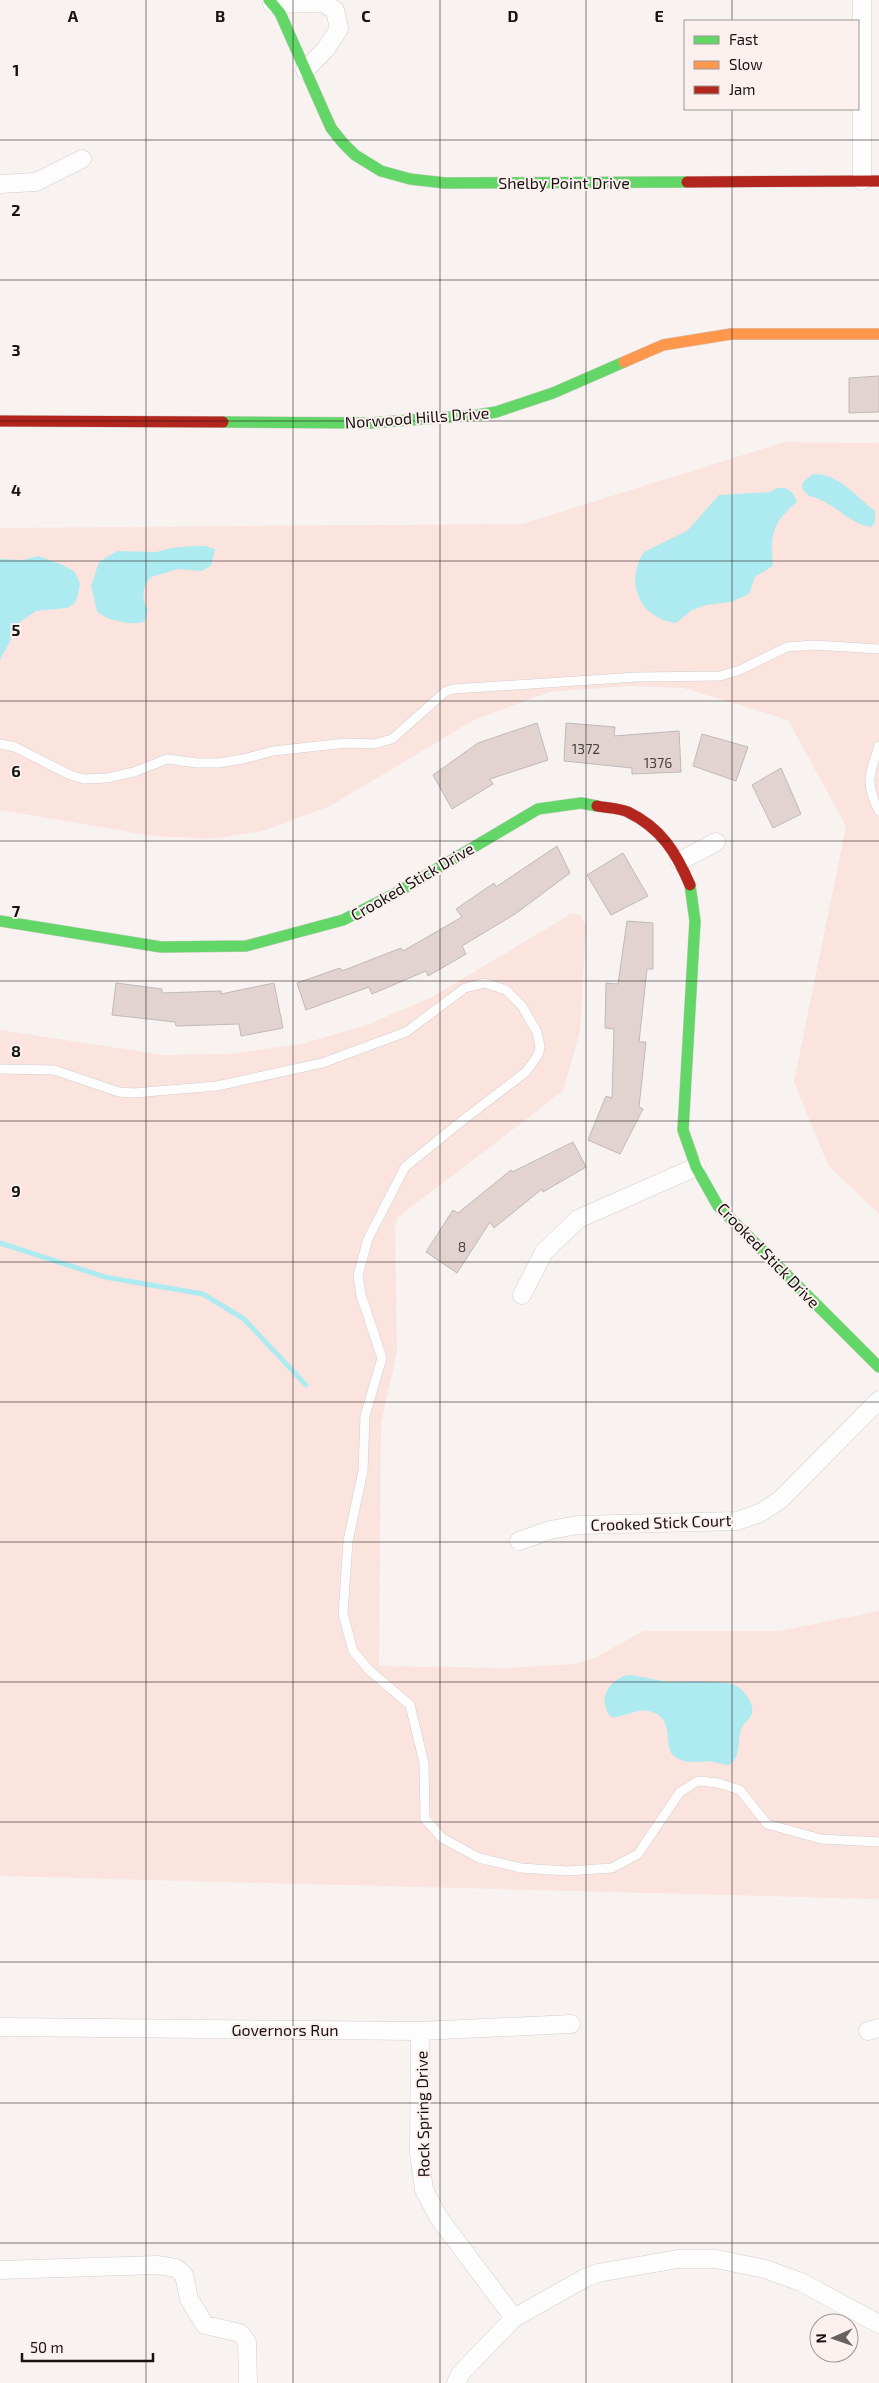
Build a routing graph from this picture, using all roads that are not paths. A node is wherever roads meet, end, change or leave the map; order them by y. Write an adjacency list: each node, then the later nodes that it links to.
1 (862, 0): 5 (street)
2 (270, 2): 3 (street, Shelby Point Drive); 3 (street, Shelby Point Drive)
3 (305, 70): 5 (street, Shelby Point Drive)
4 (82, 159): 6 (street)
5 (871, 181)
6 (0, 184)
7 (879, 334): 8 (street, Norwood Hills Drive)
8 (0, 421)
9 (879, 649): 10 (lane)
10 (0, 744)
11 (879, 746): 12 (lane)
12 (879, 811)
13 (716, 842): 14 (street)
14 (680, 861): 15 (street, Crooked Stick Drive); 17 (street, Crooked Stick Drive)
15 (0, 921)
16 (0, 1069): 22 (lane)
17 (696, 1167): 18 (street); 19 (street, Crooked Stick Drive)
18 (522, 1295)
19 (879, 1367)
20 (879, 1400): 21 (street, Crooked Stick Court)
21 (519, 1541)
22 (879, 1842)
23 (571, 2024): 25 (street, Governors Run)
24 (0, 2027): 25 (street, Governors Run)
25 (420, 2031): 27 (street, Rock Spring Drive)
26 (0, 2270): 29 (street)
27 (514, 2318): 28 (street); 30 (street)
28 (879, 2324)
29 (248, 2383)
30 (456, 2383)

